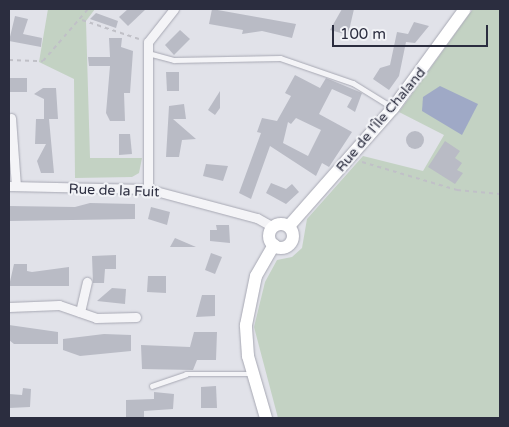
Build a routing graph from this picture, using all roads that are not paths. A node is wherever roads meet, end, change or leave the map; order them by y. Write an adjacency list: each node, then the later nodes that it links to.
1 (174, 9): 3 (street)
2 (465, 9): 4 (street, Rue de l'Île Chaland)
3 (148, 53): 4 (lane); 7 (street)
4 (393, 108): 8 (street, Rue de l'Île Chaland)
5 (11, 118): 6 (street)
6 (13, 186): 7 (street, Rue de la Fuit)
7 (148, 189): 9 (street, Rue de la Fuit)
8 (289, 226): 9 (street); 10 (street)
9 (273, 227): 10 (street)
10 (274, 246): 15 (street)
11 (87, 282): 13 (street)
12 (9, 306): 13 (street)
13 (80, 312): 14 (street)
14 (136, 317)
15 (252, 374): 16 (lane); 17 (street)
16 (152, 386)
17 (266, 418)

